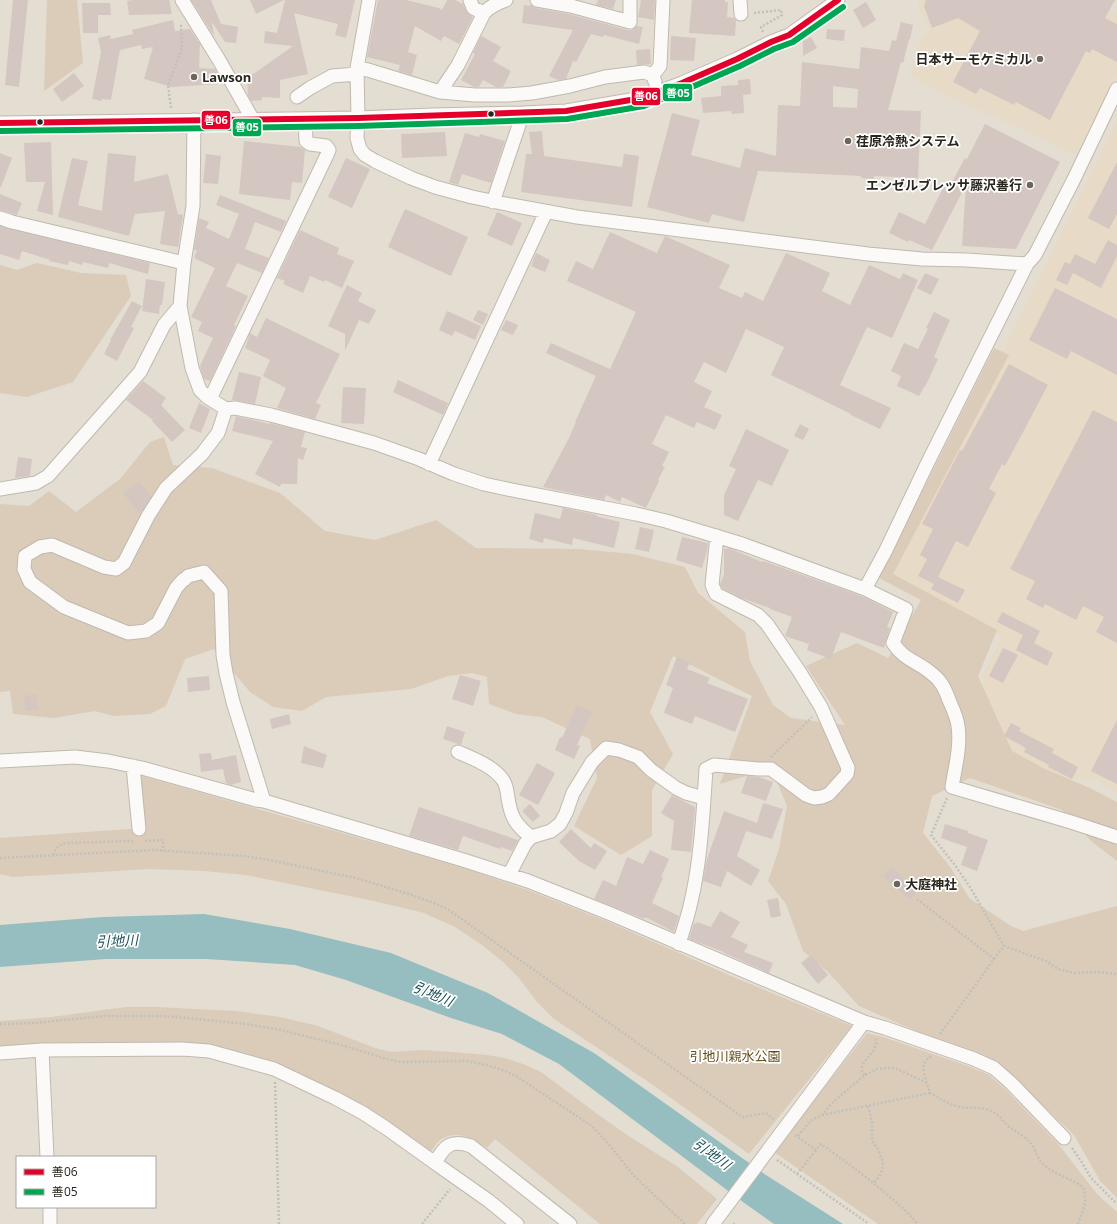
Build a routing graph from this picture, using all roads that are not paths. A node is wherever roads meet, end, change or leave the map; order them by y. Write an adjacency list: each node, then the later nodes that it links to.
1 (182, 0): 22 (street)
2 (369, 0): 12 (street)
3 (470, 0): 10 (street)
4 (506, 0): 10 (street)
5 (538, 0): 6 (street)
6 (630, 0)
7 (662, 0): 13 (street)
8 (740, 0): 11 (street)
9 (838, 0): 16 (street)
10 (484, 13): 15 (street)
11 (741, 14)
12 (357, 71): 15 (street); 17 (street); 19 (street)
13 (653, 75): 15 (street); 16 (street)
14 (1117, 89): 28 (street)
15 (440, 92)
16 (657, 92): 18 (street)
17 (297, 97)
18 (524, 113): 19 (street); 24 (street)
19 (358, 118): 20 (street); 24 (street)
20 (305, 119): 22 (street); 30 (street)
21 (194, 120): 22 (street); 23 (street); 27 (street)
22 (253, 120)
23 (0, 123)
24 (493, 202): 25 (street)
25 (546, 212): 28 (street); 32 (street)
26 (0, 218): 27 (street)
27 (184, 263): 29 (street)
28 (1027, 264): 35 (street)
29 (180, 306): 30 (street); 33 (street)
30 (210, 399): 31 (street)
31 (226, 409): 32 (street); 40 (street)
32 (429, 464): 34 (street)
33 (0, 490)
34 (717, 536): 35 (street); 39 (street)
35 (865, 589): 43 (street)
36 (458, 752): 42 (street)
37 (0, 761): 38 (street)
38 (133, 766): 40 (street); 41 (street)
39 (704, 798): 42 (street); 45 (street)
40 (264, 800): 44 (street)
41 (139, 828)
42 (531, 837): 44 (street)
43 (1117, 837)
44 (509, 875): 45 (street)
45 (679, 944): 46 (street)
46 (862, 1025): 49 (street); 56 (street)
47 (42, 1050): 48 (street); 50 (street); 51 (street)
48 (0, 1053)
49 (1064, 1138)
50 (47, 1156)
51 (435, 1163): 54 (street); 55 (street)
52 (50, 1208): 53 (street)
53 (50, 1224)
54 (517, 1224)
55 (570, 1224)
56 (713, 1224)

